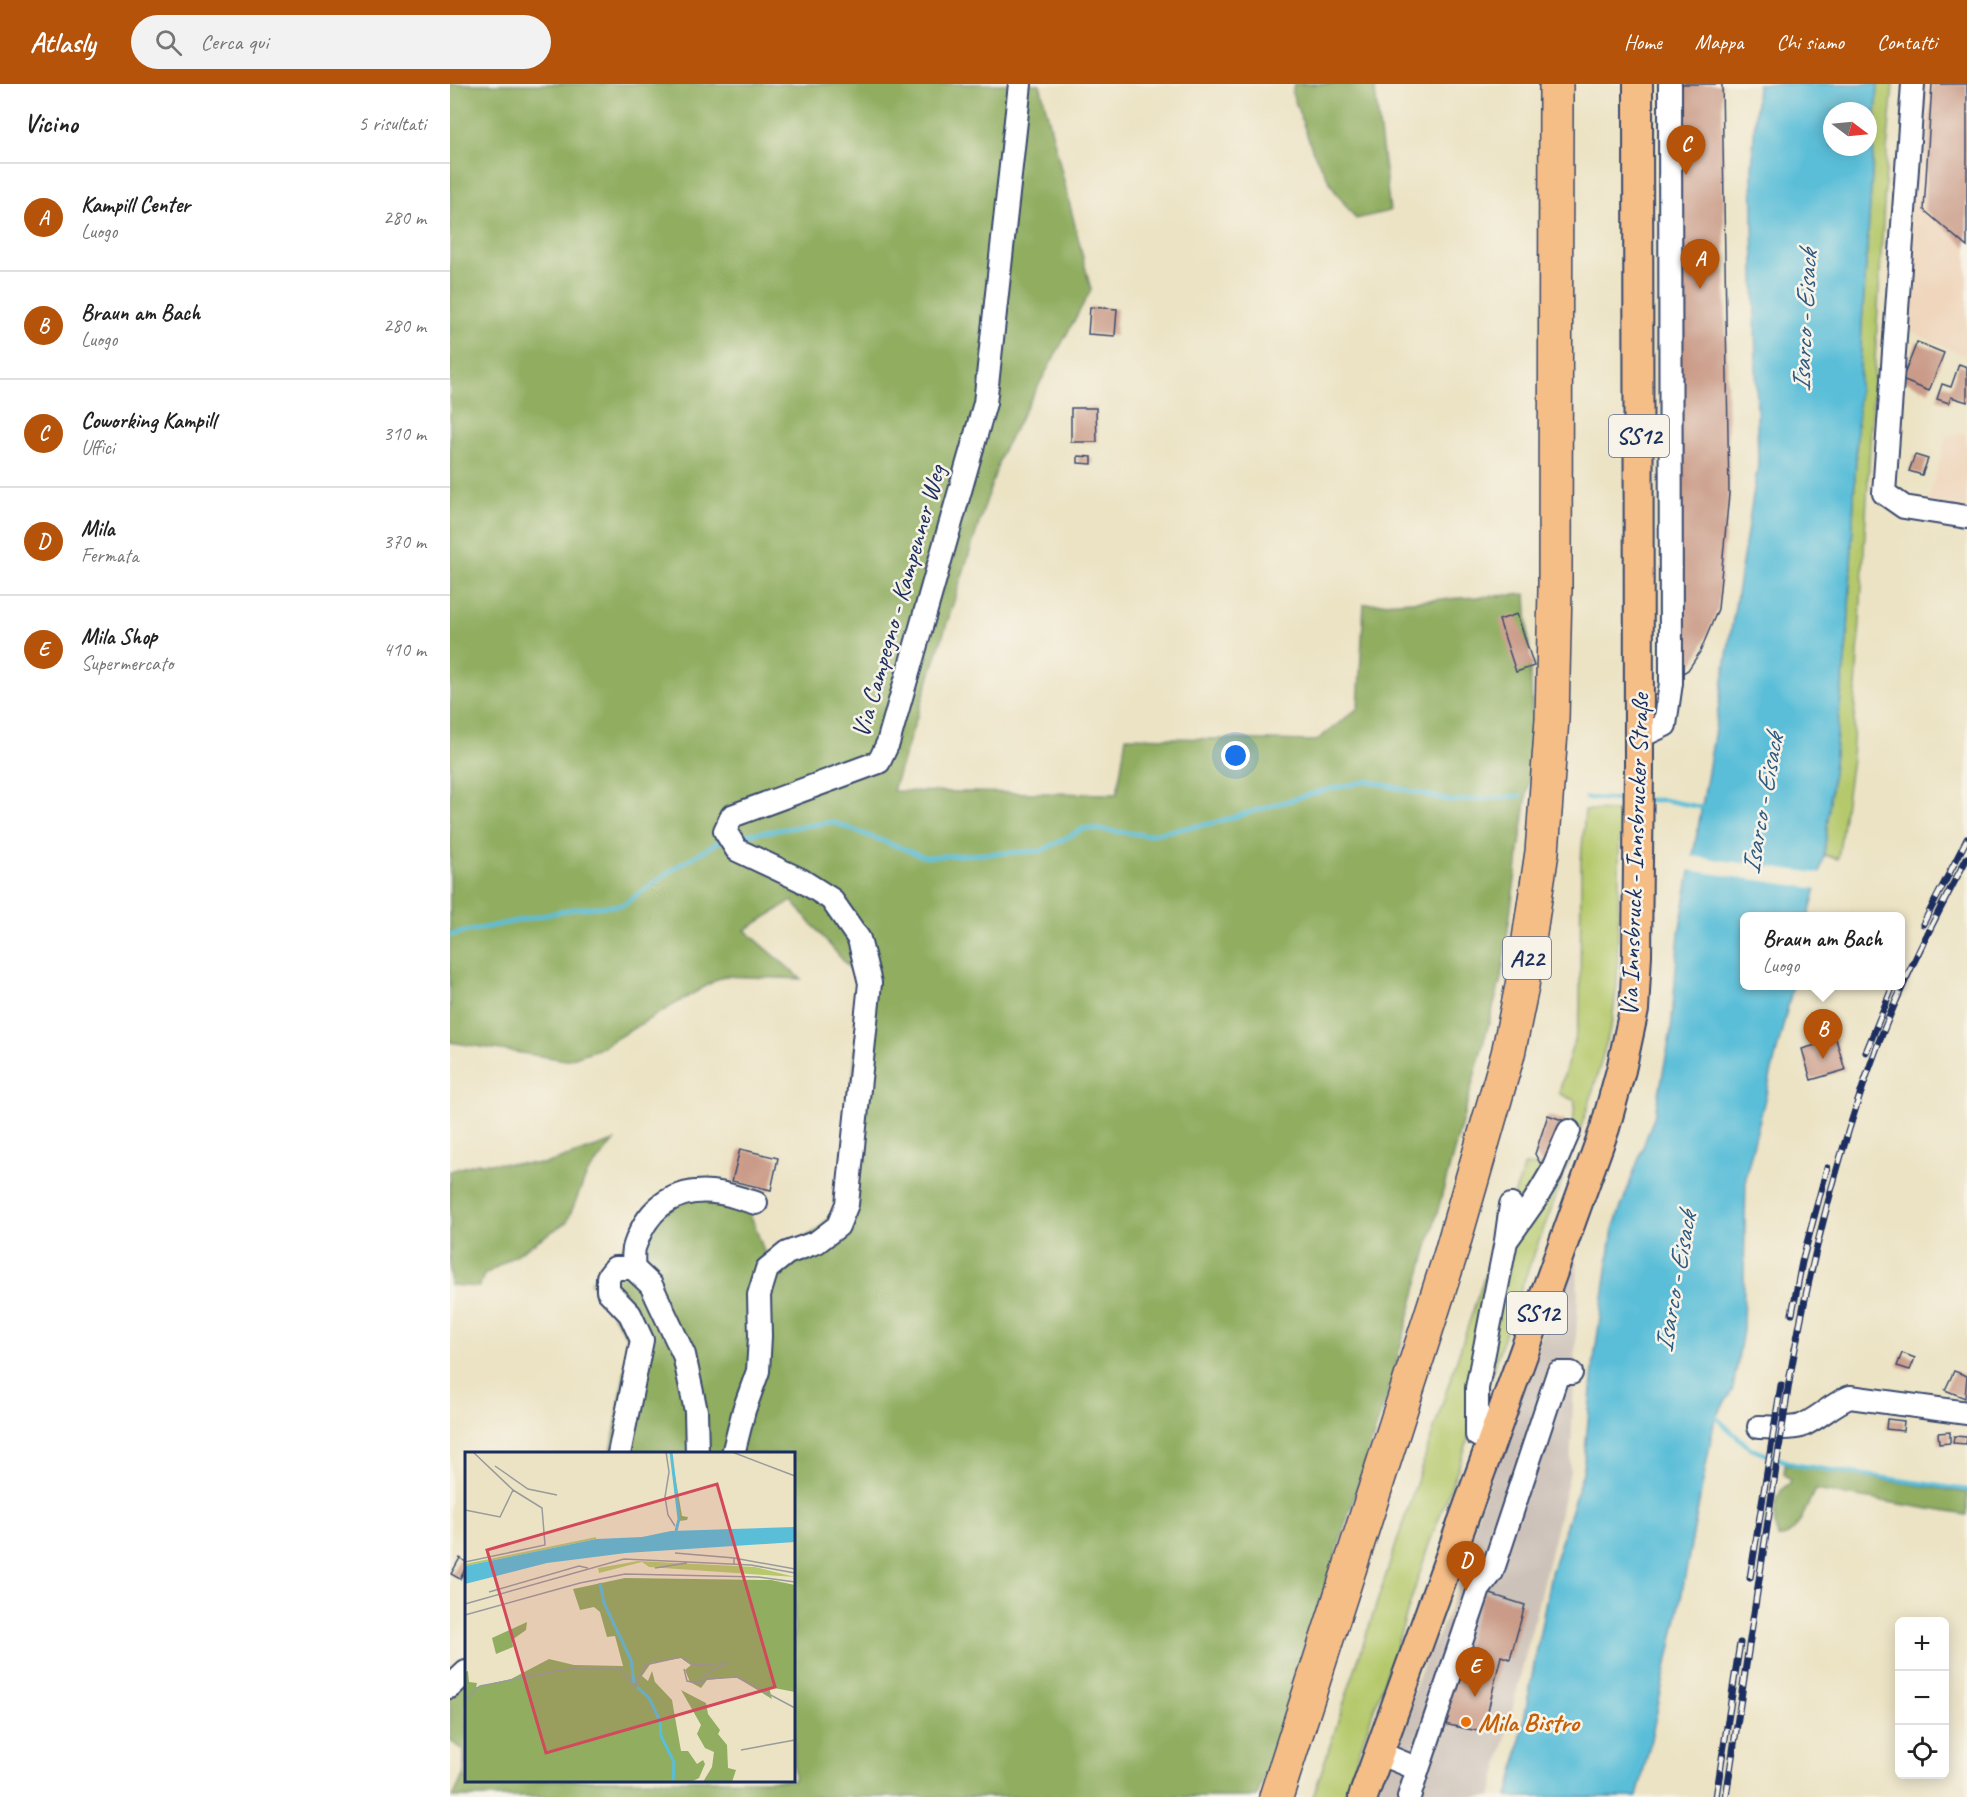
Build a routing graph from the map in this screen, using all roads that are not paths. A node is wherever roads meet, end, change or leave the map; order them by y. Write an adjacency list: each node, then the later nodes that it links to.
1 (1020, 84): 22 (street, Via Campegno - Kampenner Weg)
2 (1556, 84): 27 (highway, A22)
3 (1579, 84): 28 (highway, A22)
4 (1638, 84): 8 (main road, Via Innsbruck - Innsbrucker Straße / SS12)
5 (1670, 84): 7 (street)
6 (1913, 84): 9 (street)
7 (1670, 302): 8 (street); 10 (street)
8 (1639, 303): 10 (main road, Via Innsbruck - Innsbrucker Straße / SS12)
9 (1967, 517)
10 (1639, 737): 19 (main road, Via Innsbruck - Innsbrucker Straße / SS12)
11 (1569, 1131): 14 (street)
12 (756, 1203): 15 (street)
13 (1511, 1205): 14 (street)
14 (1506, 1240): 19 (street)
15 (633, 1268): 20 (street); 21 (street)
16 (1570, 1373): 26 (street)
17 (1967, 1413): 18 (street)
18 (1759, 1427)
19 (1490, 1441): 25 (main road, Via Innsbruck - Innsbrucker Straße / SS12)
20 (619, 1452)
21 (697, 1452)
22 (733, 1452)
23 (465, 1673): 24 (street)
24 (450, 1687)
25 (1379, 1753): 26 (street); 29 (main road, Via Innsbruck - Innsbrucker Straße / SS12)
26 (1418, 1769): 30 (street)
27 (1276, 1797)
28 (1298, 1797)
29 (1363, 1797)
30 (1409, 1797)

